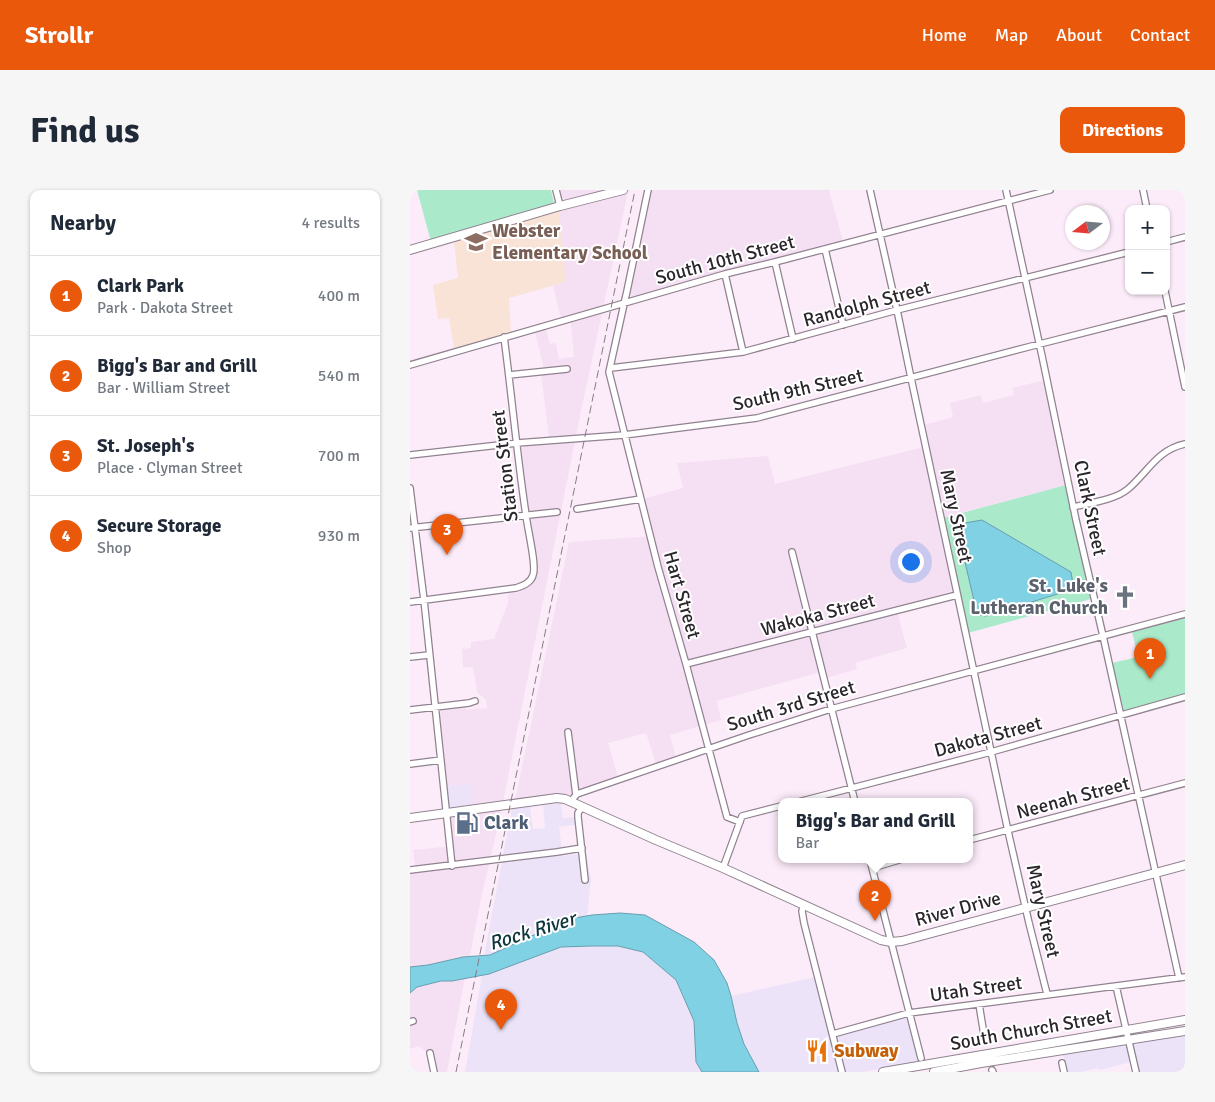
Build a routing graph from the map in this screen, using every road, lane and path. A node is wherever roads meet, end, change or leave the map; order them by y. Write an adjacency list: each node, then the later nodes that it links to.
1 (556, 190): 10 (street)
2 (623, 190): 10 (street)
3 (648, 190): 21 (street, Hart Street)
4 (870, 190): 11 (street, Mary Street)
5 (1006, 190): 8 (street, Clark Street)
6 (1050, 190): 8 (street, South 10th Street)
7 (1143, 190): 9 (street)
8 (1008, 200): 11 (street, South 10th Street); 19 (street, Clark Street)
9 (1146, 205)
10 (560, 206): 15 (street)
11 (881, 234): 14 (street, South 10th Street); 23 (street, Mary Street)
12 (1185, 237): 13 (street)
13 (1170, 241)
14 (825, 249): 17 (street, South 10th Street); 25 (street)
15 (410, 250)
16 (1125, 253): 19 (street, Randolph Street)
17 (775, 262): 18 (street, South 10th Street); 27 (street)
18 (725, 274): 21 (street, South 10th Street); 29 (street)
19 (1025, 278): 23 (street, Randolph Street); 28 (street, Clark Street)
20 (1166, 295): 24 (street)
21 (624, 304): 26 (street, South 10th Street); 31 (street, Hart Street)
22 (1185, 307): 24 (street, South 9th Street)
23 (897, 310): 25 (street, Randolph Street); 35 (street, Mary Street)
24 (1169, 311): 28 (street, South 9th Street); 34 (street)
25 (843, 325): 27 (street, Randolph Street)
26 (504, 338): 30 (street, South 10th Street); 33 (street, Station Street)
27 (793, 339): 29 (street, Randolph Street)
28 (1040, 344): 35 (street, South 9th Street); 43 (street, Clark Street)
29 (743, 352): 31 (street, Randolph Street)
30 (410, 365)
31 (611, 368): 37 (street, Hart Street)
32 (567, 369): 33 (street)
33 (509, 375): 38 (street, Station Street)
34 (1184, 377): 36 (street)
35 (911, 378): 37 (street, South 9th Street); 49 (street, Mary Street)
36 (1185, 388)
37 (624, 435): 38 (street, South 9th Street); 42 (street, Hart Street)
38 (517, 444): 40 (street, South 9th Street); 46 (street, Station Street)
39 (1185, 444): 43 (street)
40 (410, 455)
41 (410, 488): 47 (street)
42 (641, 499): 44 (street); 57 (street, Hart Street)
43 (1073, 507): 54 (street, Clark Street)
44 (577, 510)
45 (557, 512): 46 (street)
46 (526, 515): 47 (street); 50 (street, Station Street)
47 (412, 528): 50 (street)
48 (792, 552): 53 (street)
49 (957, 595): 53 (street, Wakoka Street); 58 (street, Mary Street)
50 (424, 600): 51 (street); 55 (street)
51 (410, 602)
52 (1185, 614): 54 (street, South 3rd Street)
53 (811, 631): 57 (street, Wakoka Street); 62 (street)
54 (1103, 636): 58 (street, South 3rd Street); 64 (street, Clark Street)
55 (430, 655): 56 (street); 61 (street)
56 (410, 657)
57 (686, 664): 66 (street, Hart Street)
58 (974, 671): 62 (street, South 3rd Street); 67 (street, Mary Street)
59 (1185, 697): 64 (street, Dakota Street)
60 (475, 701): 61 (street)
61 (435, 707): 63 (street); 68 (street)
62 (831, 709): 66 (street, South 3rd Street); 71 (street)
63 (410, 710)
64 (1121, 716): 67 (street, Dakota Street); 72 (street, Clark Street)
65 (568, 732): 73 (street)
66 (708, 749): 73 (street, South 3rd Street); 80 (street, Hart Street)
67 (991, 752): 71 (street, Dakota Street); 81 (street, Mary Street)
68 (441, 760): 69 (street); 78 (street)
69 (410, 764)
70 (1185, 783): 72 (street, Neenah Street)
71 (851, 789): 74 (street, Dakota Street); 75 (street)
72 (1138, 796): 81 (street, Neenah Street); 91 (street, Clark Street)
73 (573, 798): 76 (street, River Drive); 78 (street, South 3rd Street)
74 (814, 798)
75 (853, 798)
76 (582, 807): 83 (street); 88 (street, River Drive)
77 (778, 807): 80 (street)
78 (447, 813): 79 (street, South 3rd Street); 87 (street)
79 (410, 818)
80 (740, 822): 88 (street)
81 (1008, 831): 82 (street, Neenah Street); 94 (street, Mary Street)
82 (973, 839)
83 (582, 848): 87 (street); 92 (street)
84 (871, 863): 89 (street)
85 (889, 863): 89 (street)
86 (1185, 865): 91 (street, River Drive)
87 (452, 866): 90 (street)
88 (723, 868): 93 (street, River Drive)
89 (872, 868): 95 (street)
90 (410, 870)
91 (1155, 874): 94 (street, River Drive); 96 (street, Clark Street)
92 (585, 880)
93 (804, 905): 95 (street, River Drive); 104 (street)
94 (1026, 907): 95 (street, River Drive); 98 (street, Mary Street)
95 (891, 942): 100 (street)
96 (1182, 978): 97 (street, Utah Street)
97 (1116, 986): 98 (street, Utah Street); 102 (street)
98 (1047, 994): 99 (street, Utah Street)
99 (979, 1004): 100 (street, Utah Street); 106 (street)
100 (910, 1013): 104 (street, Utah Street); 108 (street)
101 (1185, 1020): 102 (street, South Church Street)
102 (1126, 1030): 105 (street); 112 (street, South Church Street)
103 (1185, 1031): 105 (street, South Church Street)
104 (832, 1034): 111 (street)
105 (1128, 1040): 113 (street, South Church Street); 115 (street)
106 (986, 1041)
107 (430, 1053): 110 (street)
108 (921, 1058)
109 (1062, 1063): 114 (street)
110 (434, 1072)
111 (842, 1072)
112 (883, 1072)
113 (934, 1072)
114 (1064, 1072)
115 (1136, 1072)

